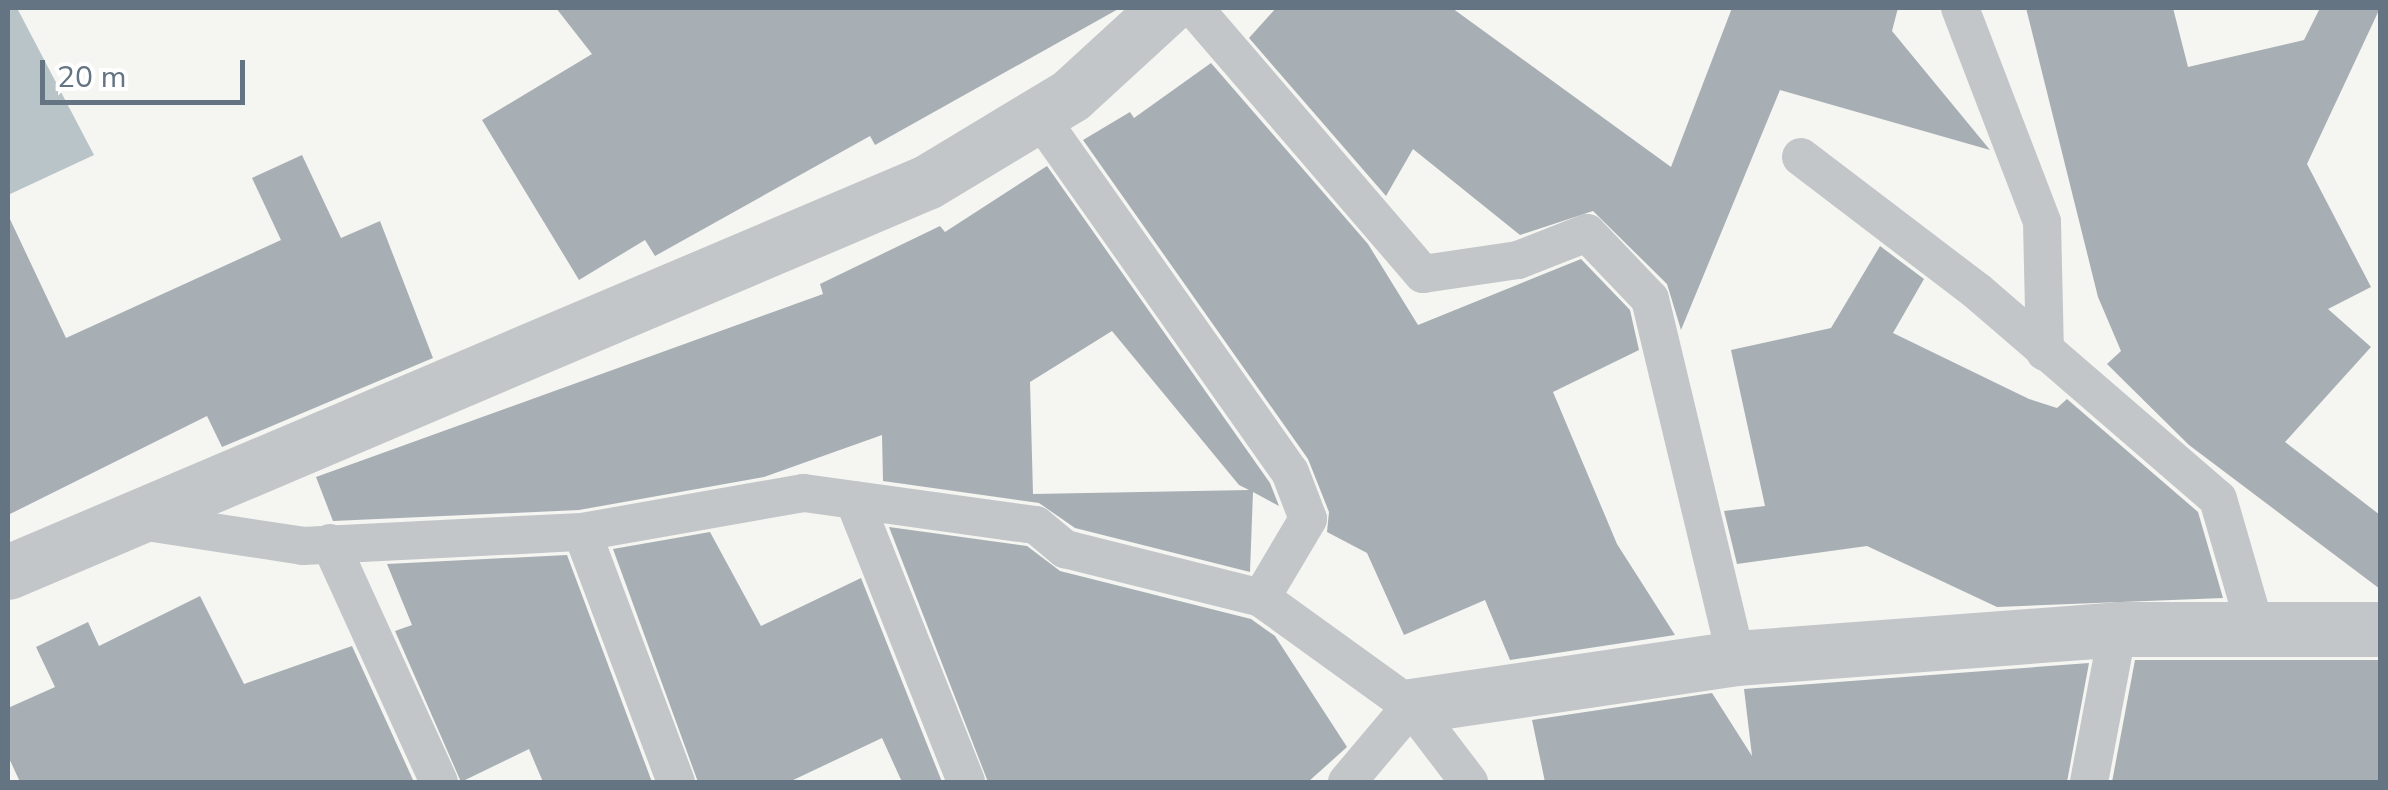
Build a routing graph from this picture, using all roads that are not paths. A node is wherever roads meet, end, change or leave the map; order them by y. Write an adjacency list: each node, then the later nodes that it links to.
1 (1166, 8): 4 (street)
2 (1194, 8): 16 (lane)
3 (1960, 8): 6 (lane)
4 (1038, 115): 8 (street); 12 (lane)
5 (1801, 157): 6 (lane)
6 (2044, 352): 13 (lane)
7 (854, 500): 9 (lane); 12 (lane); 20 (lane)
8 (131, 520): 10 (lane); 11 (street)
9 (582, 532): 10 (lane); 19 (lane)
10 (330, 543): 18 (lane)
11 (8, 572)
12 (1261, 598): 17 (lane)
13 (2255, 626): 14 (street); 15 (street)
14 (2118, 629): 16 (street); 23 (lane)
15 (2380, 629)
16 (1736, 658): 17 (street)
17 (1411, 706): 21 (lane); 22 (lane)
18 (439, 782)
19 (676, 782)
20 (966, 782)
21 (1347, 782)
22 (1468, 782)
23 (2089, 782)

